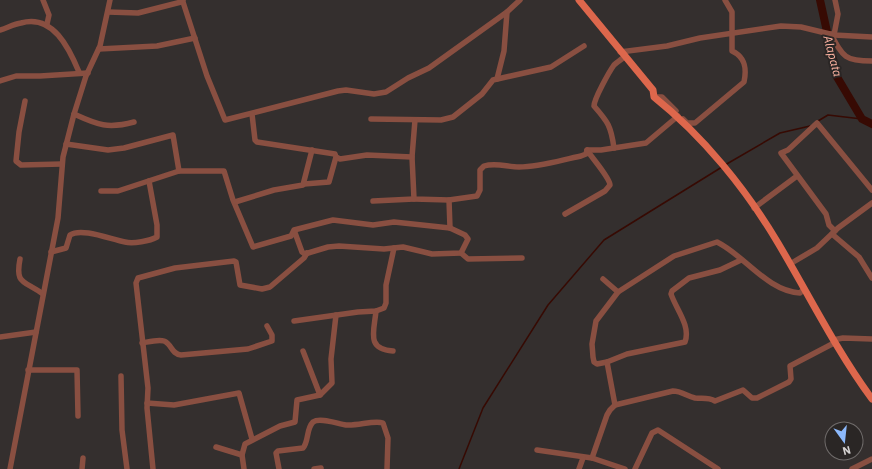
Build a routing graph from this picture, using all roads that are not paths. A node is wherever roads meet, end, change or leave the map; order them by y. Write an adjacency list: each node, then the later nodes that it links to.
1 (43, 0): 10 (street)
2 (110, 0): 8 (street)
3 (520, 0): 9 (street)
4 (579, 0): 18 (main road)
5 (725, 0): 12 (street)
6 (835, 0): 13 (street)
7 (183, 1): 8 (street); 15 (street)
8 (108, 12): 17 (street)
9 (507, 12): 22 (street); 27 (street)
10 (47, 24): 11 (street); 20 (street)
11 (0, 30)
12 (732, 34): 13 (street); 18 (street); 24 (street)
13 (832, 34): 14 (street); 19 (street)
14 (872, 37)
15 (195, 38): 17 (street); 27 (street)
16 (584, 46): 22 (street)
17 (99, 49): 21 (street)
18 (622, 54): 24 (main road); 33 (street)
19 (872, 61)
20 (79, 72): 21 (street); 23 (street)
21 (88, 73): 26 (street)
22 (498, 79): 30 (street)
23 (0, 80)
24 (654, 97): 28 (main road)
25 (25, 101): 38 (street)
26 (74, 114): 31 (street); 32 (street)
27 (252, 114): 34 (street)
28 (678, 116): 33 (street); 50 (main road)
29 (371, 119): 30 (street)
30 (415, 120): 37 (street)
31 (134, 122)
32 (66, 144): 38 (street); 39 (street)
33 (614, 148): 35 (street)
34 (312, 150): 36 (street); 42 (street)
35 (587, 150): 46 (street); 51 (street)
36 (336, 157): 37 (street); 42 (street)
37 (412, 157): 45 (street)
38 (62, 164): 56 (street)
39 (180, 171): 41 (street); 48 (street)
40 (797, 176): 43 (street); 50 (street); 54 (street)
41 (149, 181): 44 (street); 56 (street)
42 (304, 184): 48 (street)
43 (872, 190)
44 (101, 191)
45 (414, 199): 46 (street); 47 (street)
46 (449, 200): 52 (street)
47 (373, 201)
48 (235, 202): 53 (street)
49 (872, 203): 54 (street)
50 (754, 208): 62 (main road)
51 (565, 214)
52 (450, 228): 53 (street); 58 (street)
53 (294, 230): 57 (street)
54 (834, 233): 62 (street); 63 (street)
55 (394, 248): 57 (street); 58 (street); 68 (street)
56 (51, 252): 67 (street)
57 (307, 254): 76 (street)
58 (461, 254): 59 (street)
59 (522, 258)
60 (20, 259): 67 (street)
61 (741, 260): 65 (street); 66 (street); 79 (street)
62 (790, 264): 65 (main road)
63 (872, 278)
64 (603, 279): 66 (street)
65 (804, 289): 75 (main road)
66 (618, 292): 79 (street)
67 (43, 294): 72 (street)
68 (376, 311): 69 (street); 78 (street)
69 (336, 315): 70 (street); 82 (street)
70 (294, 321)
71 (267, 326): 76 (street)
72 (36, 332): 73 (street); 80 (street)
73 (0, 336)
74 (872, 340): 75 (street)
75 (834, 342): 83 (main road); 85 (street)
76 (142, 343): 84 (street)
77 (303, 351): 82 (street)
78 (393, 351)
79 (607, 362): 85 (street)
80 (28, 370): 86 (street); 96 (street)
81 (121, 376): 98 (street)
82 (320, 395): 87 (street)
83 (872, 399)
84 (147, 403): 87 (street); 99 (street)
85 (616, 405): 93 (street)
86 (78, 416)
87 (252, 439): 90 (street)
88 (216, 447): 90 (street)
89 (537, 450): 92 (street)
90 (242, 455): 100 (street)
91 (83, 458): 97 (street)
92 (583, 458): 93 (street); 104 (street)
93 (592, 458): 105 (street)
94 (872, 459): 108 (street)
95 (321, 468): 102 (street)
96 (10, 469)
97 (82, 469)
98 (127, 469)
99 (153, 469)
100 (244, 469)
101 (279, 469): 103 (street)
102 (314, 469)
103 (387, 469)
104 (579, 469)
105 (625, 469)
106 (635, 469): 107 (street)
107 (718, 469)
108 (852, 469)

